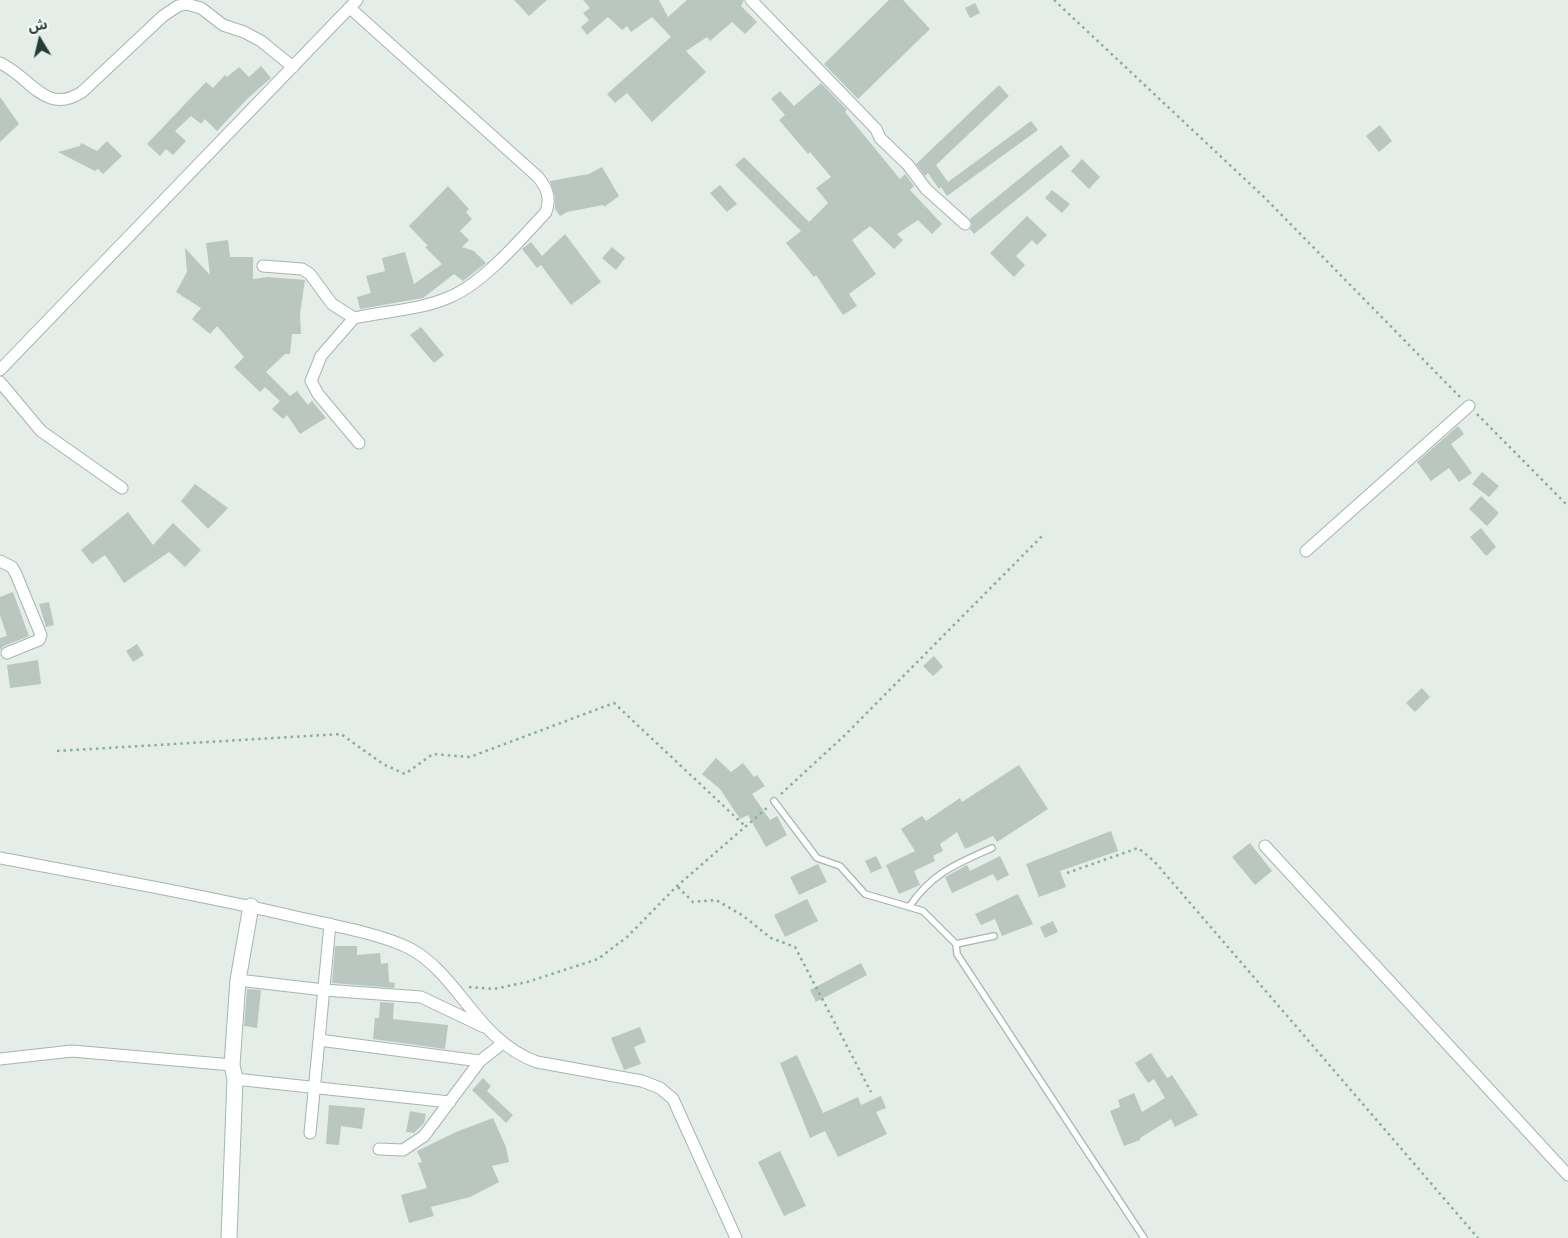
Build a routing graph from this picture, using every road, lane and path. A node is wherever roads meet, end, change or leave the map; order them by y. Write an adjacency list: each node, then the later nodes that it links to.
1 (751, 0): 6 (street)
2 (1054, 0): 11 (path)
3 (353, 4): 5 (street); 8 (street)
4 (0, 63): 5 (street)
5 (293, 67): 9 (street)
6 (965, 224)
7 (263, 266): 8 (street)
8 (354, 318): 12 (street)
9 (0, 370)
10 (0, 382): 13 (street)
11 (1469, 406): 14 (path); 16 (street)
12 (359, 443)
13 (122, 488)
14 (1568, 506)
15 (1044, 534): 20 (path)
16 (1306, 551)
17 (0, 561): 18 (street)
18 (7, 653)
19 (56, 751): 21 (path)
20 (774, 801): 21 (path); 28 (lane)
21 (746, 827): 26 (path)
22 (1265, 846): 46 (street)
23 (992, 848): 28 (lane)
24 (0, 858): 27 (street)
25 (1067, 873): 50 (path)
26 (677, 886): 33 (path); 42 (path)
27 (251, 906): 29 (street); 32 (street)
28 (909, 907): 31 (lane)
29 (330, 924): 33 (street); 34 (street)
30 (994, 936): 31 (lane)
31 (956, 944): 49 (lane)
32 (238, 980): 34 (street); 40 (street)
33 (450, 986): 35 (street)
34 (324, 990): 35 (street); 36 (street)
35 (487, 1029): 37 (street)
36 (319, 1040): 39 (street); 41 (street)
37 (504, 1043): 39 (street); 48 (street)
38 (0, 1059): 40 (street)
39 (480, 1061): 43 (street)
40 (234, 1072): 41 (street); 47 (street)
41 (314, 1088): 43 (street); 44 (street)
42 (871, 1092)
43 (450, 1102): 45 (street)
44 (310, 1133)
45 (380, 1149)
46 (1568, 1175)
47 (230, 1238)
48 (736, 1238)
49 (1144, 1238)
50 (1478, 1238)

